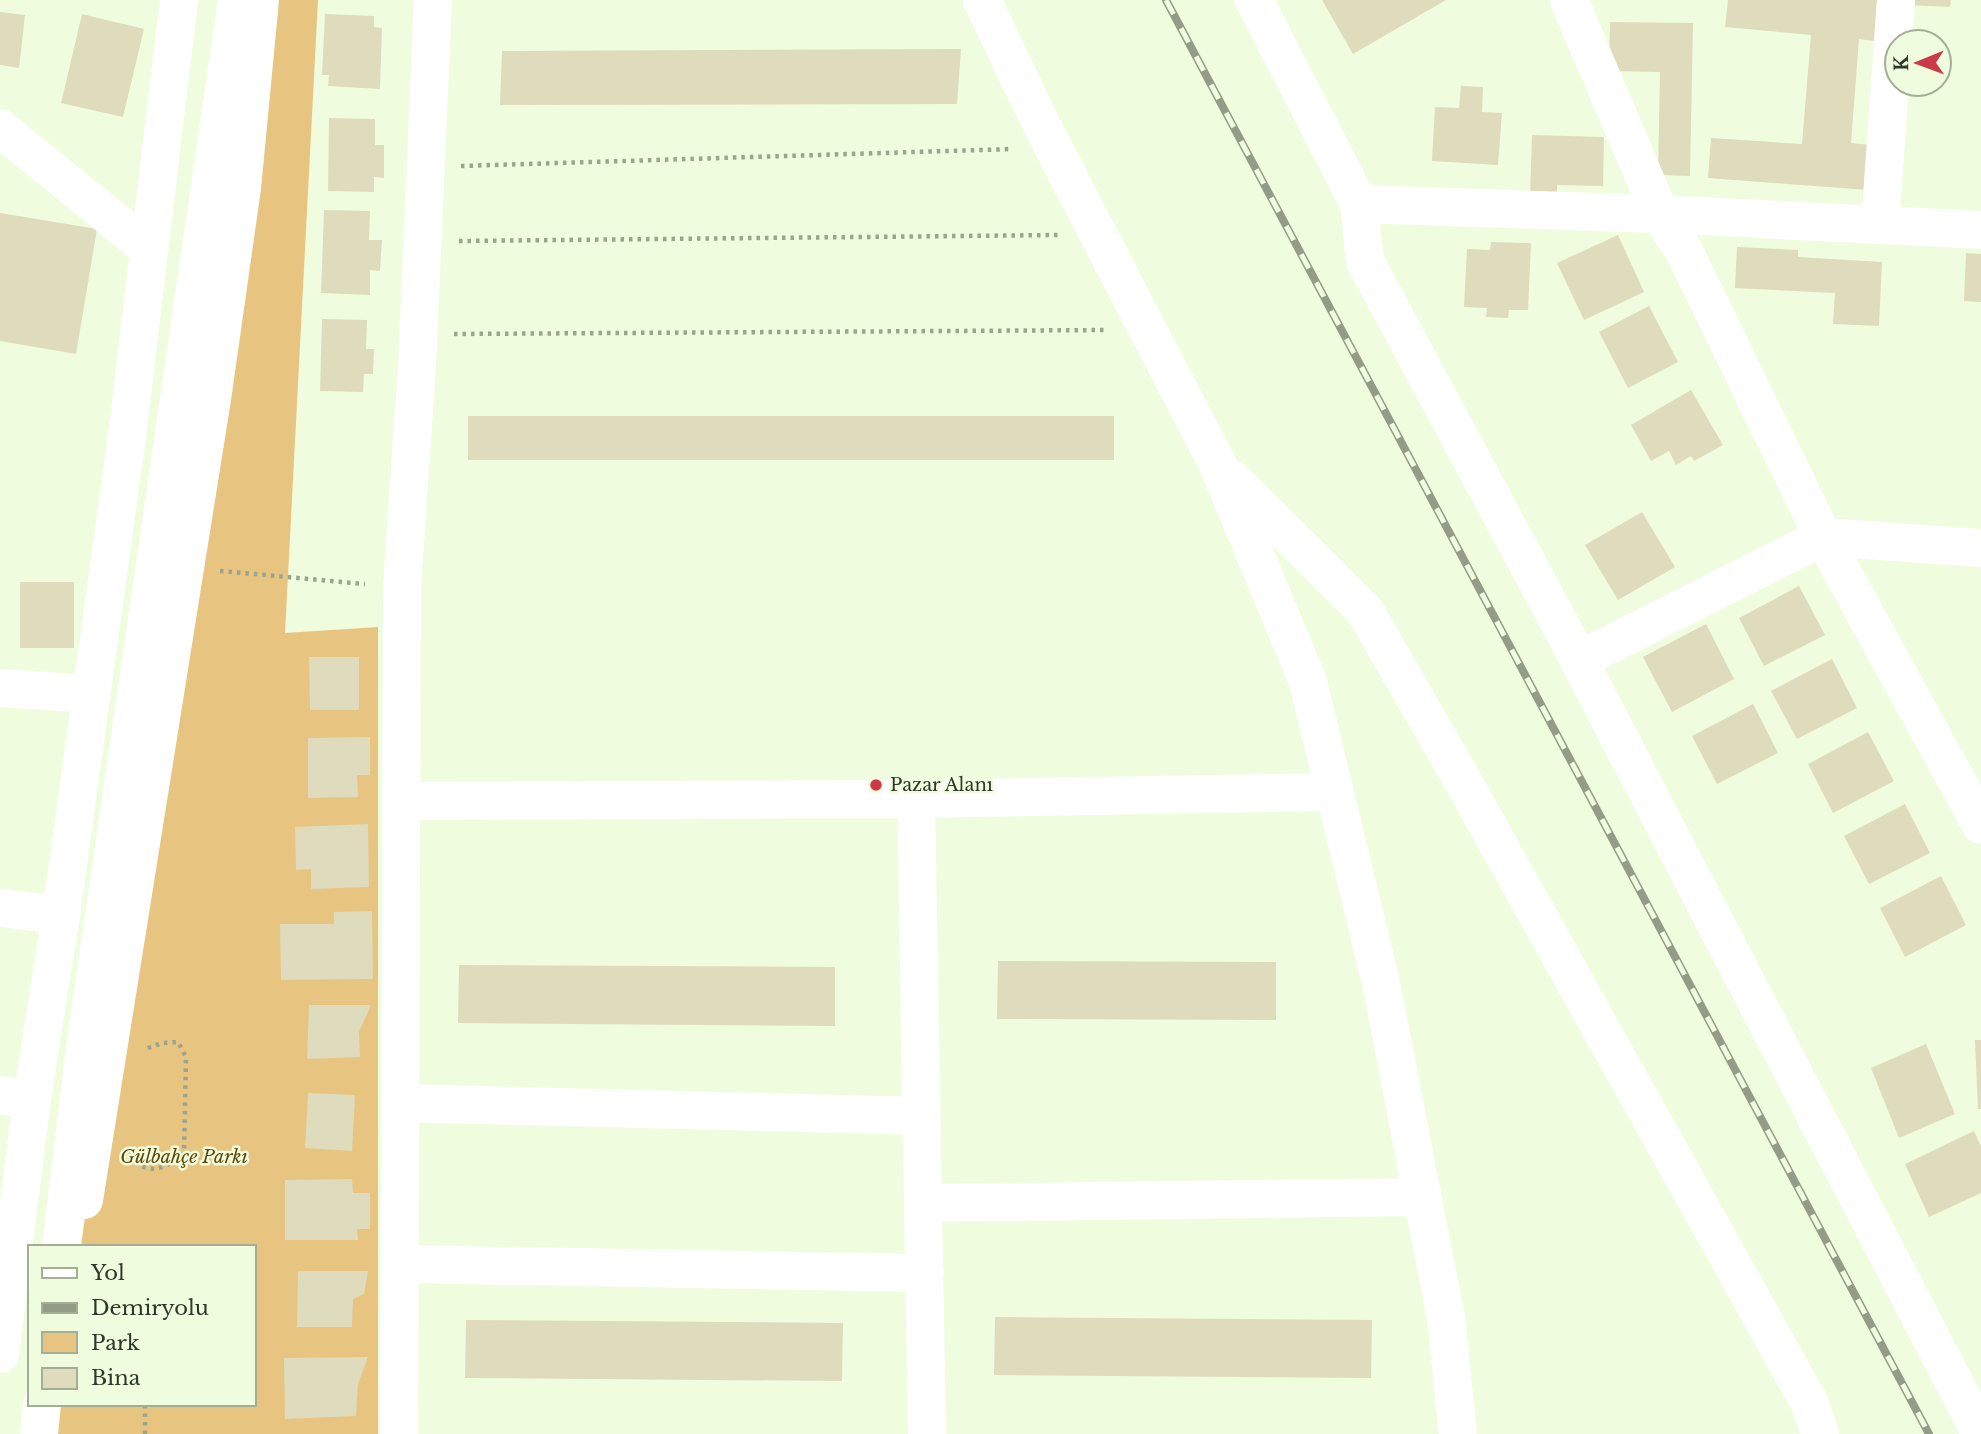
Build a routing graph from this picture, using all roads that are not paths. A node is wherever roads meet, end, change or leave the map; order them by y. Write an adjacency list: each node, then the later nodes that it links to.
1 (180, 0): 14 (street)
2 (237, 0): 32 (street)
3 (260, 0): 33 (street)
4 (433, 0): 23 (street)
5 (982, 0): 15 (street)
6 (1254, 0): 10 (street)
7 (1569, 0): 11 (street)
8 (1895, 0): 12 (street)
9 (0, 128): 14 (street)
10 (1359, 204): 11 (street); 18 (street)
11 (1660, 214): 12 (street); 16 (street)
12 (1880, 225): 13 (street)
13 (1981, 230)
14 (149, 249): 20 (street)
15 (1218, 465): 21 (street); 44 (street)
16 (1824, 537): 17 (street); 18 (street); 24 (street)
17 (1981, 548)
18 (1579, 660): 45 (street)
19 (0, 688): 20 (street)
20 (91, 694): 26 (street)
21 (1335, 792): 22 (street); 30 (street)
22 (916, 799): 23 (street); 29 (street)
23 (402, 801): 28 (street)
24 (1981, 825)
25 (0, 908): 26 (street)
26 (61, 915): 27 (street)
27 (16, 1097): 36 (street)
28 (400, 1103): 29 (street); 34 (street)
29 (922, 1116): 31 (street)
30 (1423, 1197): 31 (street); 43 (street)
31 (923, 1203): 35 (street)
32 (61, 1245)
33 (77, 1245)
34 (400, 1264): 35 (street); 41 (street)
35 (925, 1273): 42 (street)
36 (0, 1353)
37 (42, 1406): 39 (street)
38 (52, 1406): 40 (street)
39 (38, 1434)
40 (47, 1434)
41 (399, 1434)
42 (927, 1434)
43 (1458, 1434)
44 (1820, 1434)
45 (1981, 1434)

